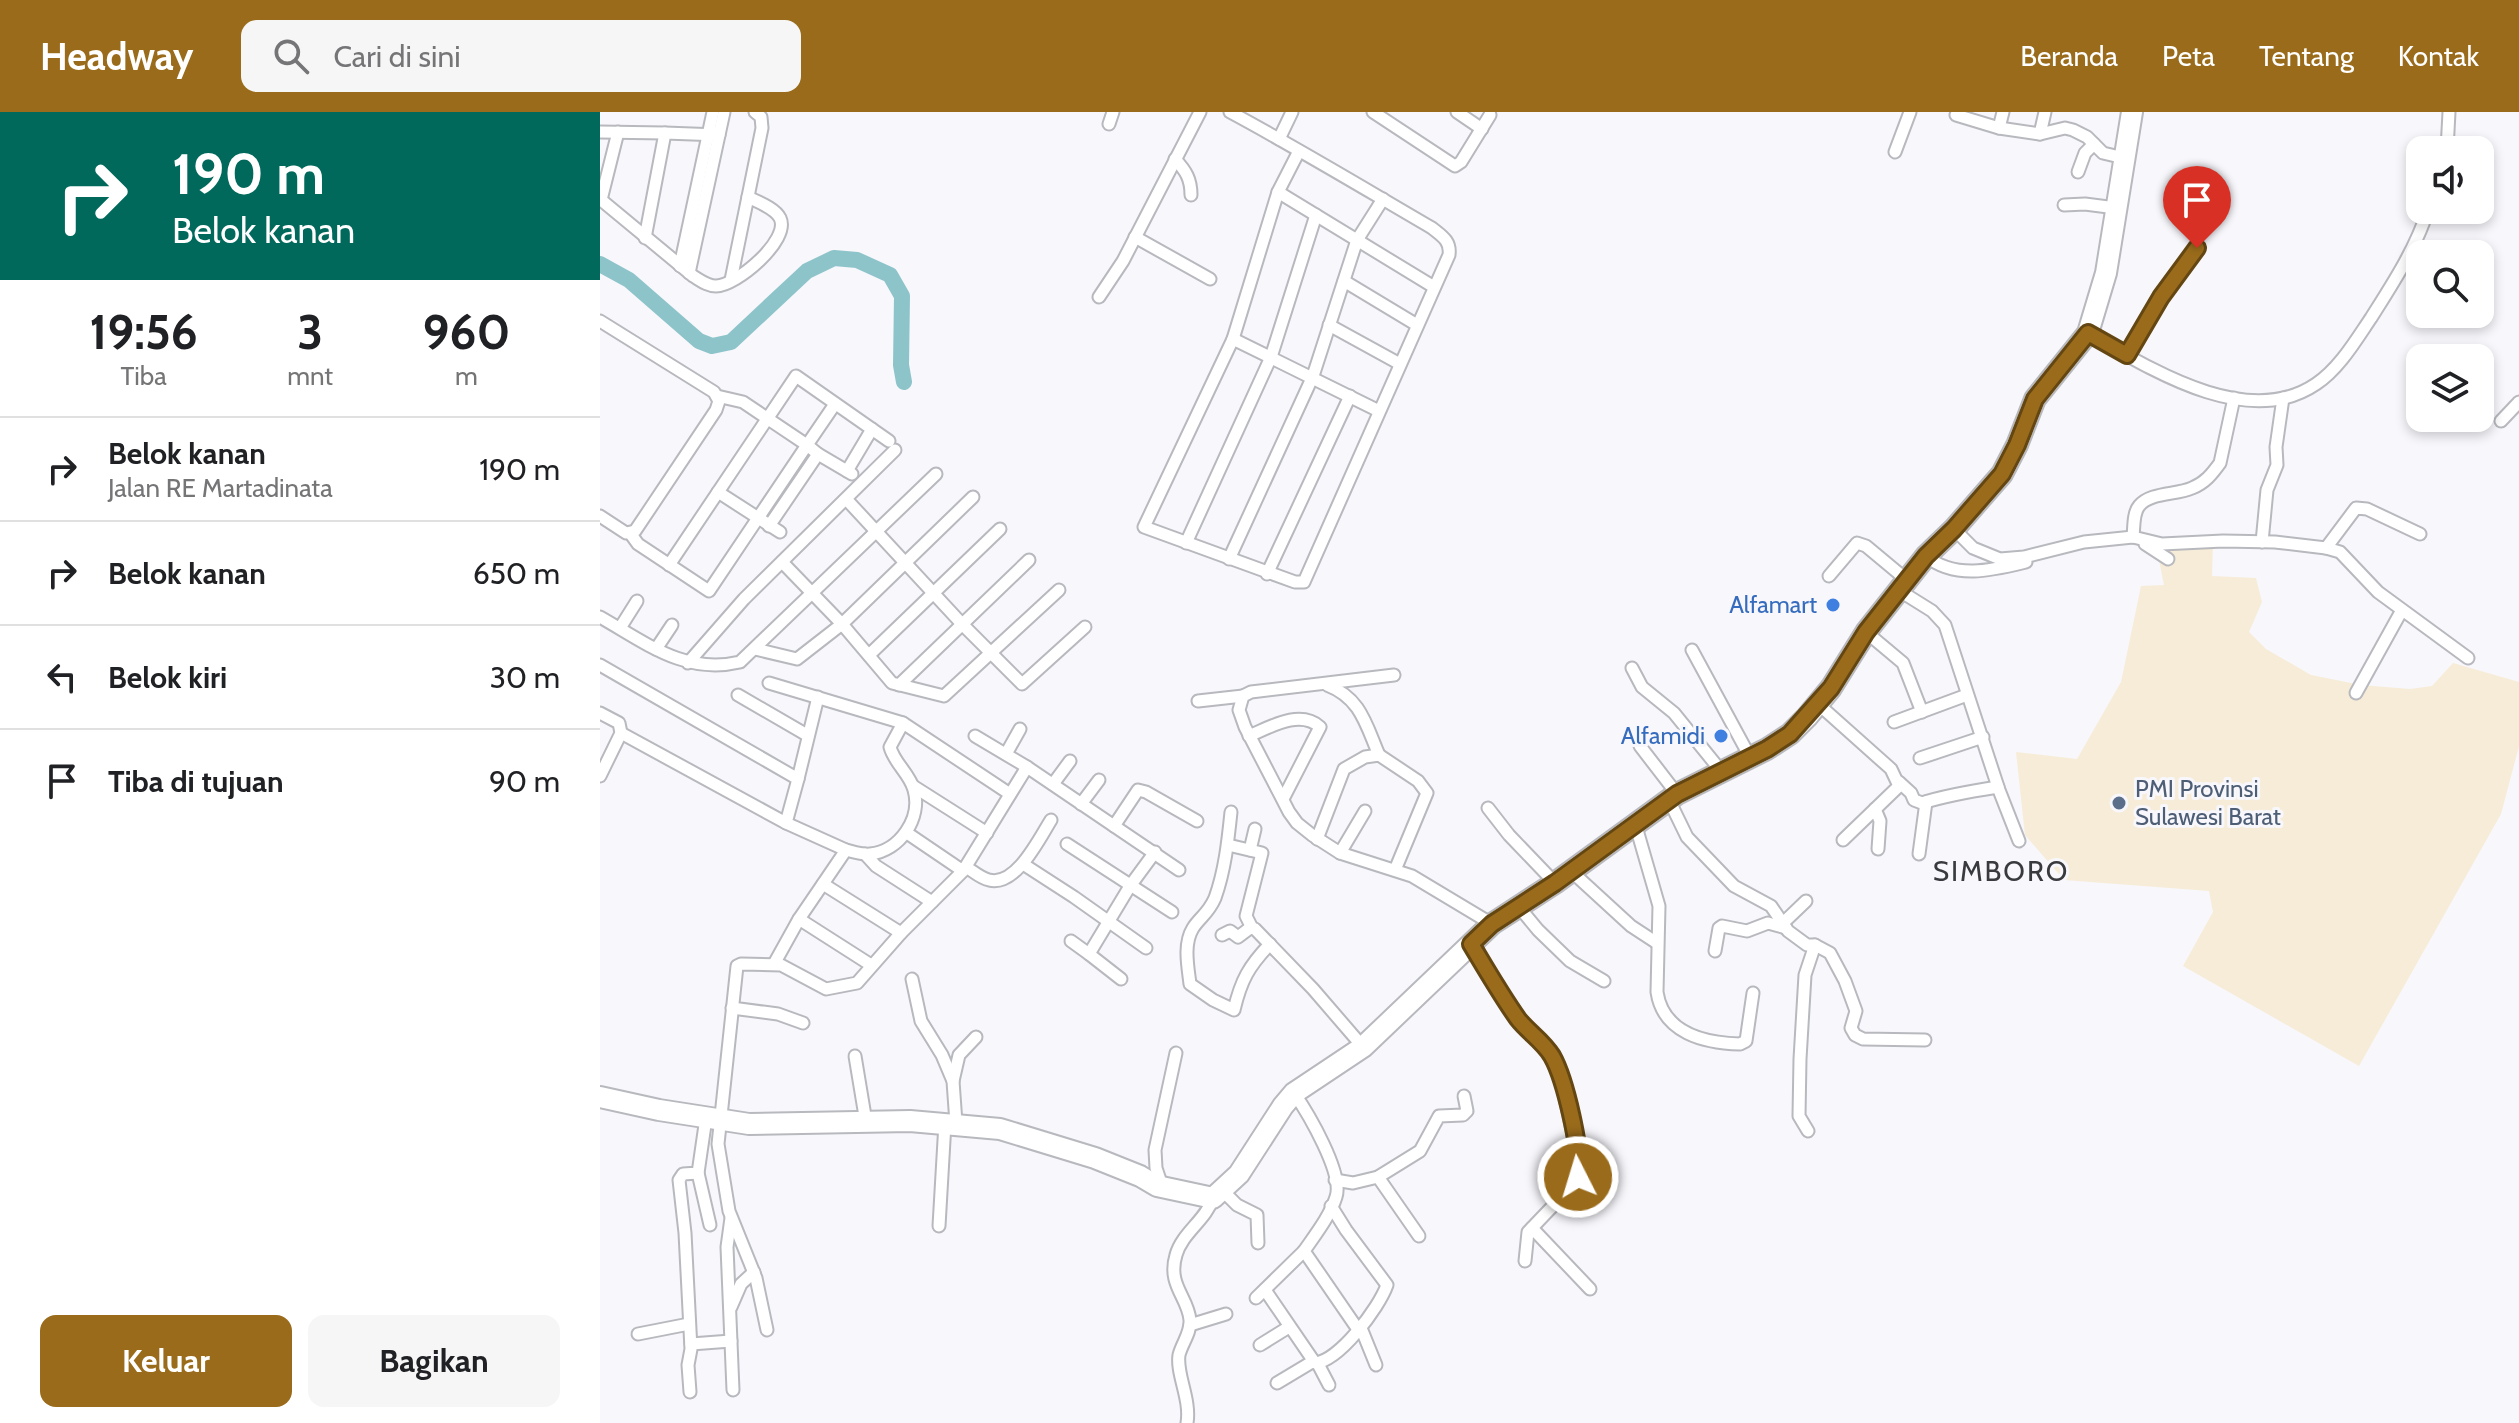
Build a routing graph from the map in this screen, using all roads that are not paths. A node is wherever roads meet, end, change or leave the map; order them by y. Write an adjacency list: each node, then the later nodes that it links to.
1 (713, 112): 22 (street)
2 (724, 112): 22 (street)
3 (755, 112): 33 (street)
4 (1200, 112): 29 (street)
5 (1230, 112): 24 (street)
6 (1292, 112): 24 (street)
7 (1373, 112): 17 (street)
8 (1457, 112): 17 (street)
9 (1910, 112): 27 (street)
10 (2003, 112): 16 (street)
11 (2045, 112): 21 (street)
12 (2132, 112): 28 (highway)
13 (2449, 112): 23 (street)
14 (1953, 113): 16 (street)
15 (1490, 115): 17 (street)
16 (1999, 128): 21 (street)
17 (1482, 129)
18 (600, 132): 19 (street)
19 (618, 132): 20 (street); 34 (street)
20 (665, 133): 22 (street); 41 (street)
21 (2040, 134): 25 (street)
22 (714, 135): 44 (street)
23 (2448, 136)
24 (1279, 139): 26 (street)
25 (2094, 144): 28 (street); 30 (street)
26 (1299, 151): 31 (street); 35 (street)
27 (1895, 152)
28 (2124, 158): 37 (highway)
29 (1175, 159): 32 (street); 40 (street)
30 (2078, 172)
31 (1278, 192): 38 (street); 54 (street)
32 (1191, 195)
33 (748, 197): 46 (street); 46 (street)
34 (600, 199): 41 (street)
35 (1383, 199): 42 (street); 48 (street)
36 (2064, 205): 37 (street)
37 (2116, 208): 53 (highway)
38 (1316, 215): 42 (street); 56 (street)
39 (2423, 224): 62 (street)
40 (1135, 237): 45 (street); 49 (street)
41 (645, 238): 44 (street)
42 (1357, 240): 47 (street); 48 (street)
43 (2197, 248): 55 (street)
44 (684, 269): 46 (street)
45 (1210, 279)
46 (731, 280)
47 (1344, 281): 51 (street); 52 (street)
48 (1434, 287): 52 (street)
49 (1099, 297)
50 (600, 321): 59 (street)
51 (1329, 325): 57 (street); 58 (street)
52 (1417, 325): 57 (street)
53 (2088, 333): 55 (street); 78 (highway)
54 (1233, 339): 56 (street); 84 (street)
55 (2127, 355): 61 (street)
56 (1271, 357): 58 (street); 84 (street)
57 (1400, 364): 65 (street)
58 (1313, 376): 60 (street); 89 (street)
59 (717, 396): 66 (street); 80 (street)
60 (1350, 396): 65 (street); 95 (street)
61 (2234, 398): 62 (street); 82 (street)
62 (2283, 398): 83 (street)
63 (2519, 402): 67 (street)
64 (835, 404): 66 (street); 68 (street); 69 (street)
65 (1379, 411): 95 (street)
66 (767, 417): 69 (street); 72 (street)
67 (2501, 421)
68 (872, 429): 70 (street); 74 (street)
69 (807, 445): 70 (street); 76 (street)
70 (818, 454): 76 (street)
71 (936, 474): 79 (street)
72 (718, 492): 76 (street); 94 (street)
73 (973, 497): 92 (street)
74 (847, 500): 79 (street); 91 (street)
75 (600, 516): 80 (street)
76 (758, 518): 94 (street)
77 (1000, 529): 100 (street)
78 (1954, 529): 88 (highway); 93 (street)
79 (875, 532): 92 (street); 99 (street)
80 (630, 533): 94 (street)
81 (2420, 534): 87 (street)
82 (2133, 537): 85 (street); 86 (street)
83 (2262, 542): 86 (street); 87 (street)
84 (1186, 543): 89 (street)
85 (2084, 544): 86 (street); 93 (street)
86 (2159, 547)
87 (2326, 548): 102 (street)
88 (1926, 556): 93 (street); 97 (highway)
89 (1229, 559): 95 (street)
90 (1029, 560): 105 (street)
91 (782, 562): 99 (street); 116 (street)
92 (905, 563): 100 (street); 104 (street)
93 (2008, 563)
94 (669, 565)
95 (1267, 574)
96 (1829, 576): 97 (street)
97 (1904, 586): 109 (highway); 125 (street)
98 (1059, 590): 113 (street)
99 (811, 592): 104 (street); 111 (street)
100 (934, 593): 105 (street); 114 (street)
101 (637, 601): 108 (street)
102 (2402, 610): 115 (street); 123 (street)
103 (600, 617): 108 (street)
104 (842, 624): 111 (street); 114 (street)
105 (962, 624): 113 (street); 122 (street)
106 (672, 625): 110 (street)
107 (1085, 627): 113 (street)
108 (620, 628): 110 (street)
109 (1866, 632): 129 (highway); 130 (street)
110 (656, 649): 116 (street)
111 (755, 649): 116 (street)
112 (1692, 650): 143 (street)
113 (990, 653): 122 (street)
114 (869, 655): 122 (street)
115 (2468, 658)
116 (688, 663)
117 (600, 665): 150 (street)
118 (1632, 668): 148 (street)
119 (1394, 675): 121 (street)
120 (769, 683): 127 (street)
121 (1323, 683): 126 (street); 142 (street)
122 (899, 685)
123 (2356, 693)
124 (738, 695): 136 (street)
125 (1967, 695): 130 (street); 139 (street)
126 (1243, 696): 128 (street); 138 (street)
127 (818, 697): 133 (street); 136 (street)
128 (1198, 701)
129 (1817, 703): 143 (highway); 152 (street)
130 (1922, 712): 132 (street)
131 (600, 713): 135 (street)
132 (1894, 722)
133 (903, 723): 154 (street); 156 (street)
134 (1020, 729): 141 (street)
135 (621, 733): 145 (street); 168 (street)
136 (807, 735): 150 (street)
137 (975, 736): 141 (street)
138 (1249, 736): 158 (street); 158 (street)
139 (1983, 737): 144 (street); 155 (street)
140 (1640, 746): 157 (street)
141 (1006, 754): 147 (street)
142 (1379, 755): 173 (street); 188 (street)
143 (1750, 757): 148 (highway)
144 (1920, 758)
145 (603, 760): 149 (street)
146 (1070, 761): 153 (street)
147 (1027, 767): 153 (street); 156 (street)
148 (1721, 771): 157 (highway)
149 (600, 776)
150 (798, 779): 168 (street)
151 (1099, 780): 160 (street)
152 (1899, 782): 159 (street); 162 (street)
153 (1053, 784): 160 (street)
154 (913, 786): 171 (street); 172 (street)
155 (1998, 787): 159 (street); 175 (street)
156 (1010, 794): 172 (street)
157 (1673, 797): 167 (highway); 199 (street)
158 (1283, 799): 173 (street)
159 (1926, 802): 184 (street)
160 (1081, 804): 169 (street)
161 (1488, 808): 189 (street)
162 (1875, 809): 174 (street); 178 (street)
163 (1365, 811): 182 (street)
164 (1231, 812): 177 (street)
165 (1051, 820): 185 (street)
166 (1197, 821): 169 (street)
167 (1635, 822): 189 (highway); 204 (street)
168 (786, 823): 179 (street)
169 (1114, 826): 181 (street)
170 (1255, 829): 180 (street)
171 (907, 833): 183 (street); 186 (street)
172 (987, 833): 186 (street)
173 (1317, 839): 182 (street)
174 (1843, 840)
175 (2019, 841)
176 (1067, 844): 191 (street)
177 (1228, 845): 180 (street); 205 (street)
178 (1878, 849)
179 (846, 850): 183 (street); 190 (street)
180 (1250, 850): 200 (street)
181 (1155, 852): 187 (street); 191 (street)
182 (1340, 853): 188 (street)
183 (865, 854): 193 (street)
184 (1919, 854)
185 (1023, 864): 186 (street); 197 (street)
186 (964, 869): 193 (street)
187 (1179, 870)
188 (1395, 870): 198 (street)
189 (1563, 877): 194 (highway); 204 (street)
190 (823, 884): 196 (street); 201 (street)
191 (1130, 886): 195 (street); 197 (street)
192 (1806, 901): 199 (street)
193 (932, 902): 201 (street)
194 (1519, 907): 198 (highway); 215 (street)
195 (1172, 912)
196 (799, 919): 211 (street); 212 (street)
197 (1110, 922): 208 (street); 210 (street)
198 (1492, 924): 206 (highway)
199 (1785, 926): 207 (street); 209 (street)
200 (1252, 928): 202 (street); 205 (street)
201 (901, 933): 212 (street)
202 (1222, 935)
203 (1071, 941): 210 (street)
204 (1657, 943): 216 (street)
205 (1270, 944): 221 (street)
206 (1471, 944): 221 (highway); 241 (street)
207 (1815, 945): 220 (street); 231 (street)
208 (1146, 948)
209 (1715, 951)
210 (1089, 954): 214 (street)
211 (774, 964): 212 (street); 217 (street)
212 (871, 965)
213 (912, 979): 224 (street)
214 (1121, 979)
215 (1604, 981)
216 (1753, 993)
217 (732, 1008): 218 (street); 228 (street)
218 (803, 1023)
219 (976, 1037): 224 (street)
220 (1925, 1040)
221 (1363, 1047): 225 (highway)
222 (1176, 1053): 235 (street)
223 (855, 1056): 229 (street)
224 (953, 1081): 230 (street)
225 (1294, 1093): 234 (street); 236 (highway)
226 (1464, 1096): 233 (street)
227 (600, 1097): 228 (highway)
228 (712, 1119): 229 (highway); 232 (street); 238 (street)
229 (866, 1122): 230 (highway)
230 (950, 1123): 235 (highway); 240 (street)
231 (1808, 1131)
232 (698, 1173): 239 (street); 250 (street)
233 (1378, 1177): 234 (street); 242 (street)
234 (1335, 1180): 237 (street)
235 (1153, 1183): 236 (highway)
236 (1218, 1194): 243 (street); 251 (street)
237 (1331, 1206): 244 (street); 253 (street)
238 (731, 1218): 246 (street); 248 (street)
239 (710, 1225)
240 (939, 1226)
241 (1532, 1228): 245 (street); 247 (street)
242 (1419, 1236)
243 (1258, 1243)
244 (1304, 1251): 252 (street); 253 (street)
245 (1525, 1261)
246 (754, 1272): 248 (street); 254 (street)
247 (1590, 1289)
248 (729, 1312): 256 (street)
249 (1226, 1314): 251 (street)
250 (689, 1324): 255 (street); 257 (street)
251 (1190, 1325): 265 (street)
252 (1289, 1327): 258 (street); 259 (street)
253 (1360, 1329): 259 (street); 260 (street)
254 (767, 1330)
255 (638, 1334)
256 (731, 1341): 257 (street); 263 (street)
257 (691, 1344): 264 (street)
258 (1260, 1345)
259 (1315, 1363): 261 (street); 262 (street)
260 (1376, 1365)
261 (1277, 1383)
262 (1329, 1385)
263 (733, 1390)
264 (690, 1392)
265 (1187, 1423)

